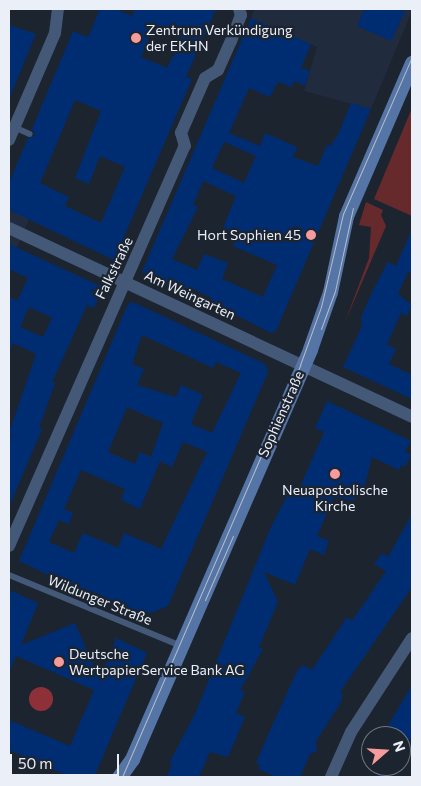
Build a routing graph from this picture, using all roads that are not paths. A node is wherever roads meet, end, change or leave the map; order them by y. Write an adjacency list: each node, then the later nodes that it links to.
1 (58, 9): 4 (street)
2 (239, 9): 8 (street, Falkstraße)
3 (412, 63): 9 (street, Sophienstraße)
4 (14, 127): 5 (lane); 6 (street)
5 (30, 134)
6 (9, 140)
7 (9, 228): 8 (street, Am Weingarten)
8 (124, 282): 9 (street, Am Weingarten); 11 (street, Falkstraße)
9 (303, 366): 10 (street, Am Weingarten); 14 (street, Sophienstraße)
10 (412, 417)
11 (9, 546)
12 (9, 575): 14 (lane, Wildunger Straße)
13 (412, 638): 18 (street)
14 (181, 646): 15 (street, Sophienstraße)
15 (132, 759): 16 (street, Sophienstraße); 17 (street, Sophienstraße)
16 (119, 777)
17 (133, 777)
18 (331, 777)

